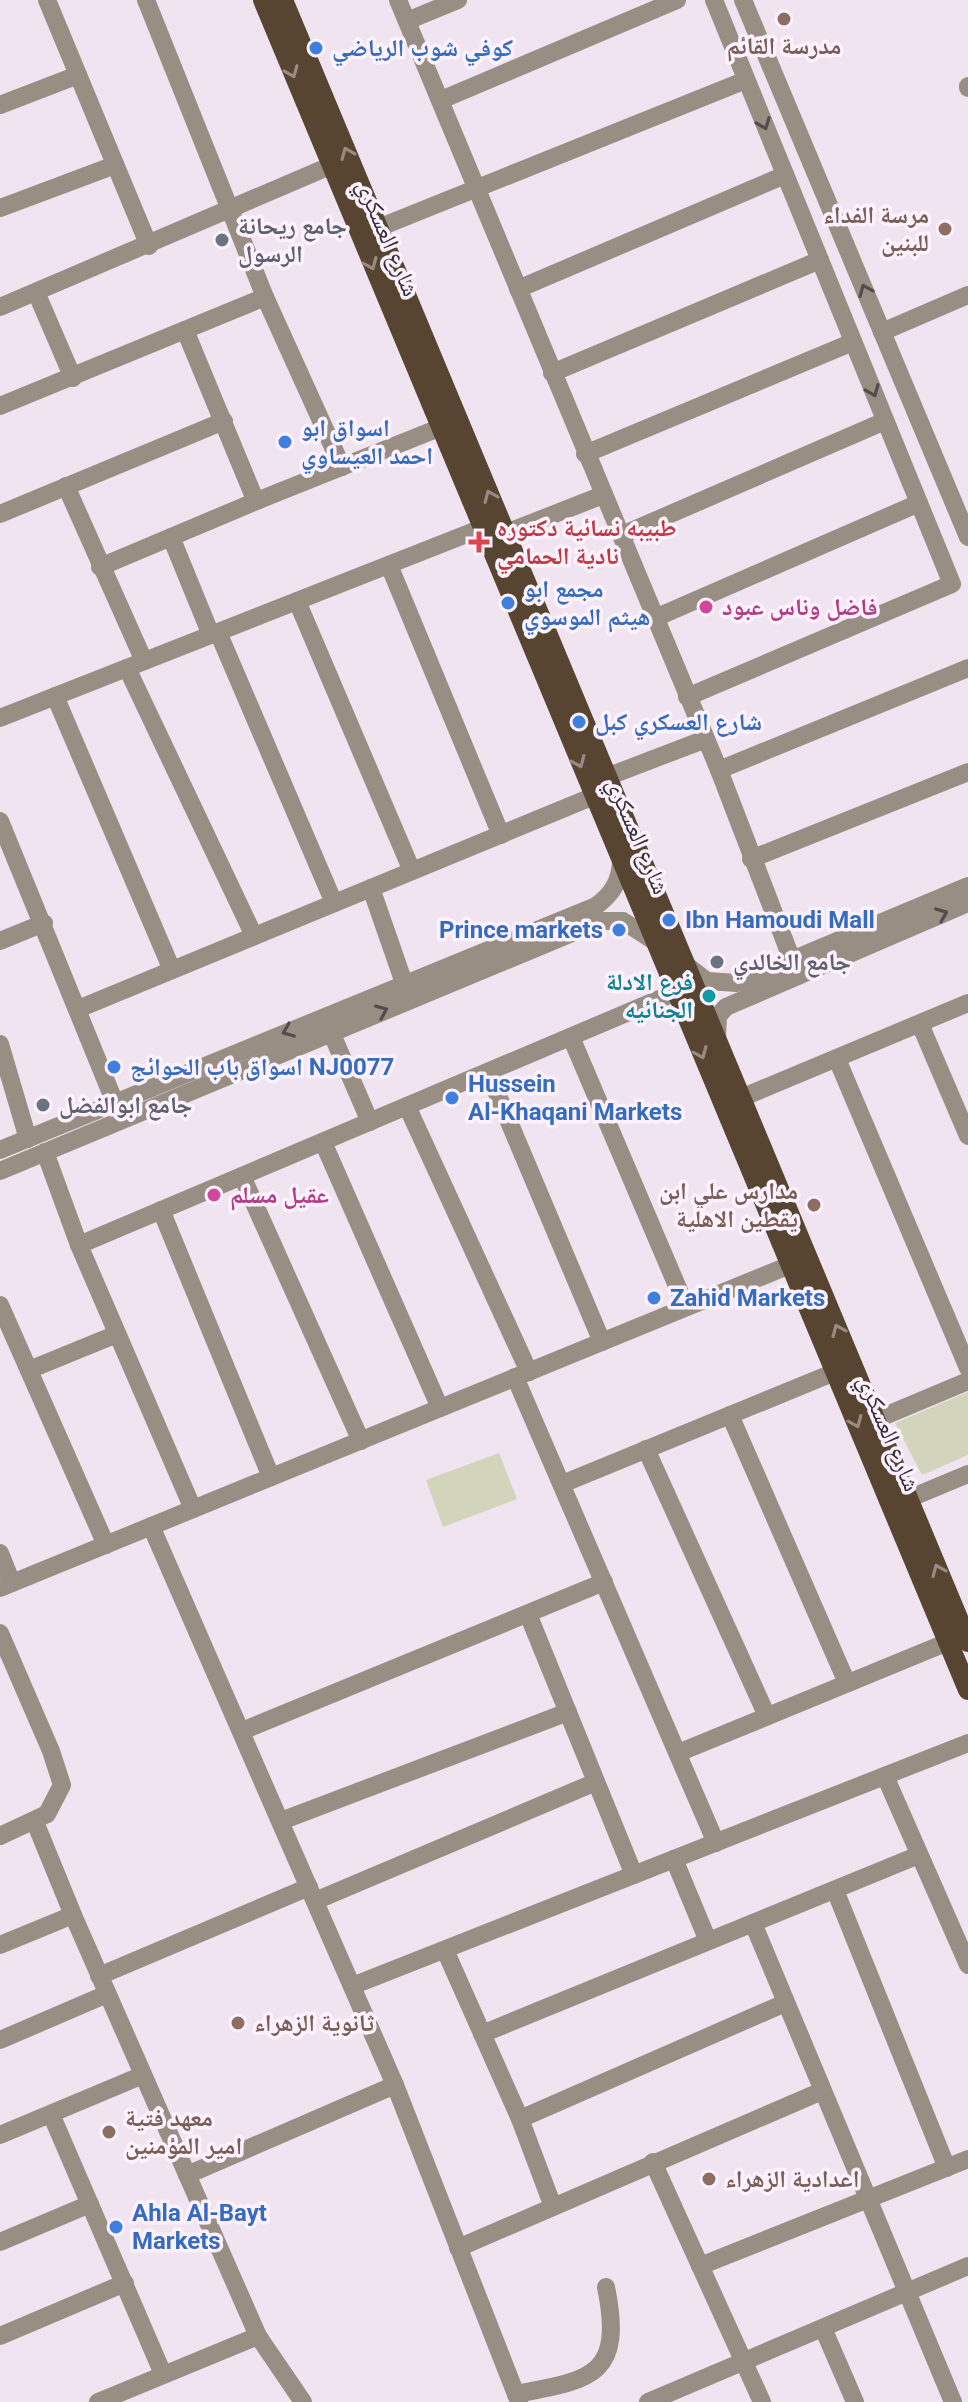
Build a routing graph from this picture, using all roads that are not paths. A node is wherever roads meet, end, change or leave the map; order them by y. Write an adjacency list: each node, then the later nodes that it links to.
1 (47, 0): 11 (street)
2 (146, 0): 22 (street)
3 (263, 0): 18 (main road, شارع العسكري, one-way to 18)
4 (283, 0): 23 (main road, شارع العسكري, one-way to 4)
5 (398, 0): 10 (street)
6 (458, 0): 10 (street)
7 (677, 0): 13 (street)
8 (714, 0): 12 (street)
9 (743, 0): 15 (street)
10 (407, 21): 13 (street)
11 (78, 75): 14 (street); 17 (street)
12 (746, 80): 16 (street, one-way to 16); 20 (street)
13 (441, 100): 20 (street)
14 (0, 105)
15 (803, 144): 16 (street); 32 (street, one-way to 15)
16 (777, 154): 19 (street)
17 (115, 165): 21 (street); 24 (street)
18 (330, 166): 22 (street); 39 (main road, شارع العسكري, one-way to 39)
19 (785, 175): 25 (street); 26 (street)
20 (477, 187): 23 (street); 26 (street)
21 (0, 208)
22 (230, 210): 24 (street); 29 (street)
23 (378, 228): 50 (main road, شارع العسكري, one-way to 23)
24 (149, 246): 27 (street)
25 (820, 260): 33 (street); 34 (street)
26 (518, 289): 34 (street)
27 (36, 292): 30 (street); 35 (street)
28 (968, 295): 32 (street)
29 (265, 297): 31 (street); 41 (street)
30 (0, 307)
31 (185, 330): 35 (street); 37 (street)
32 (882, 332): 47 (street)
33 (853, 342): 38 (street, one-way to 38); 40 (street)
34 (552, 373): 40 (street)
35 (73, 378): 36 (street)
36 (0, 406)
37 (224, 421): 42 (street); 44 (street)
38 (885, 421): 45 (street); 51 (street)
39 (439, 428): 41 (street); 48 (main road, شارع العسكري)
40 (585, 454): 43 (street)
41 (342, 467): 44 (street)
42 (66, 486): 46 (street); 55 (street)
43 (603, 495): 50 (street); 51 (street)
44 (259, 500): 52 (street)
45 (919, 503): 49 (street); 57 (street)
46 (0, 514)
47 (960, 517): 49 (street); 53 (street)
48 (482, 528): 54 (street); 59 (main road, شارع العسكري)
49 (929, 529): 64 (street)
50 (506, 533): 59 (main road, شارع العسكري)
51 (622, 535): 57 (street)
52 (171, 537): 55 (street); 58 (street)
53 (968, 537)
54 (389, 565): 56 (street); 72 (street)
55 (100, 567): 60 (street)
56 (297, 601): 58 (street); 75 (street)
57 (655, 618): 64 (street)
58 (215, 634): 60 (street); 78 (street)
59 (538, 637): 62 (main road, شارع العسكري)
60 (136, 665): 63 (street); 81 (street)
61 (968, 668): 67 (street)
62 (554, 676): 69 (main road, شارع العسكري); 70 (main road, شارع العسكري, one-way to 70)
63 (55, 696): 65 (street); 86 (street)
64 (687, 697): 66 (street)
65 (0, 718)
66 (706, 739): 67 (street); 69 (street)
67 (719, 770): 73 (street)
68 (968, 772): 73 (street)
69 (609, 776): 85 (main road, شارع العسكري)
70 (594, 796): 72 (street); 74 (main road, شارع العسكري)
71 (0, 821): 80 (street)
72 (501, 835): 75 (street)
73 (751, 859): 84 (street)
74 (621, 862): 83 (main road, شارع العسكري); 87 (street)
75 (412, 871): 77 (street)
76 (968, 886): 84 (street)
77 (371, 888): 78 (street); 87 (street)
78 (334, 903): 81 (street)
79 (968, 903): 88 (street, one-way to 79)
80 (44, 923): 82 (street); 91 (street)
81 (254, 936): 86 (street)
82 (0, 941)
83 (654, 941): 89 (main road, شارع العسكري); 93 (street, one-way to 83)
84 (792, 960): 88 (street)
85 (682, 961): 88 (street); 95 (main road, شارع العسكري)
86 (172, 970): 91 (street)
87 (404, 983): 100 (street, one-way to 100)
88 (740, 990): 95 (street)
89 (676, 992): 94 (street); 108 (main road, شارع العسكري, one-way to 108)
90 (968, 1003): 92 (street)
91 (78, 1009): 100 (street)
92 (920, 1024): 97 (street); 103 (street)
93 (331, 1032): 102 (street); 107 (street)
94 (571, 1037): 98 (street); 116 (street)
95 (718, 1042): 99 (main road, شارع العسكري)
96 (0, 1045): 104 (street)
97 (837, 1059): 99 (street); 119 (street)
98 (488, 1072): 101 (street); 118 (street)
99 (741, 1098): 108 (main road, شارع العسكري)
100 (115, 1103): 104 (street)
101 (407, 1106): 102 (street); 122 (street)
102 (370, 1122): 105 (street)
103 (968, 1136)
104 (28, 1139): 106 (street)
105 (323, 1142): 110 (street); 124 (street)
106 (0, 1150)
107 (45, 1152): 109 (street); 113 (street)
108 (760, 1169): 111 (main road, شارع العسكري)
109 (0, 1171)
110 (242, 1176): 112 (street); 127 (street)
111 (775, 1204): 114 (main road, شارع العسكري); 126 (main road, شارع العسكري, one-way to 111)
112 (161, 1210): 113 (street); 130 (street)
113 (79, 1245): 117 (street)
114 (790, 1265): 116 (street); 121 (main road, شارع العسكري)
115 (0, 1305): 120 (street)
116 (686, 1307): 118 (street)
117 (117, 1334): 120 (street); 133 (street)
118 (602, 1342): 122 (street)
119 (968, 1368)
120 (29, 1370): 135 (street)
121 (835, 1372): 125 (street); 141 (main road, شارع العسكري, one-way to 141)
122 (522, 1374): 124 (street); 131 (street)
123 (968, 1381): 126 (street)
124 (440, 1408): 127 (street)
125 (730, 1415): 128 (street); 142 (street)
126 (875, 1420): 132 (main road, شارع العسكري)
127 (361, 1441): 130 (street)
128 (646, 1449): 131 (street); 145 (street)
129 (968, 1474): 132 (street)
130 (271, 1477): 133 (street)
131 (562, 1484): 137 (street)
132 (908, 1499): 141 (main road, شارع العسكري, one-way to 132)
133 (193, 1509): 134 (street)
134 (151, 1526): 135 (street); 146 (street)
135 (106, 1545): 138 (street)
136 (0, 1553): 138 (street)
137 (604, 1582): 139 (street); 148 (street)
138 (6, 1586)
139 (528, 1614): 144 (street); 146 (street)
140 (0, 1633): 152 (street)
141 (958, 1642): 142 (street); 143 (main road, شارع العسكري)
142 (847, 1683): 145 (street)
143 (968, 1690)
144 (568, 1712): 150 (street); 151 (street)
145 (767, 1716): 148 (street)
146 (242, 1731): 151 (street)
147 (968, 1743): 149 (street)
148 (678, 1753): 154 (street)
149 (885, 1776): 154 (street); 155 (street)
150 (596, 1782): 157 (street); 159 (street)
151 (281, 1821): 159 (street)
152 (35, 1822): 153 (street); 160 (street)
153 (0, 1836)
154 (716, 1843): 156 (street)
155 (919, 1855): 158 (street); 163 (street)
156 (674, 1859): 157 (street); 162 (street)
157 (634, 1875): 165 (street)
158 (835, 1890): 161 (street); 181 (street)
159 (312, 1894): 167 (street); 168 (street)
160 (73, 1915): 164 (street); 167 (street)
161 (753, 1923): 162 (street); 170 (street)
162 (708, 1941): 171 (street)
163 (964, 1944): 166 (street)
164 (0, 1945)
165 (445, 1950): 168 (street); 171 (street)
166 (968, 1965)
167 (99, 1976): 169 (street)
168 (352, 1986): 174 (street)
169 (107, 1994): 172 (street); 173 (street)
170 (785, 2003): 175 (street); 177 (street)
171 (482, 2034): 177 (street)
172 (0, 2040)
173 (143, 2075): 176 (street); 182 (street)
174 (395, 2085): 182 (street); 187 (street)
175 (822, 2091): 180 (street); 183 (street)
176 (51, 2114): 178 (street); 184 (street)
177 (520, 2119): 185 (street)
178 (0, 2135)
179 (968, 2159): 181 (street)
180 (653, 2162): 185 (street); 188 (street)
181 (947, 2168): 183 (street)
182 (187, 2175): 195 (street)
183 (867, 2201): 188 (street); 192 (street)
184 (90, 2204): 186 (street); 190 (street)
185 (552, 2204): 187 (street)
186 (0, 2242)
187 (458, 2248): 198 (street)
188 (700, 2266): 196 (street)
189 (968, 2266): 192 (street)
190 (125, 2283): 194 (street); 197 (street)
191 (606, 2287): 198 (street)
192 (905, 2294): 193 (street); 204 (street)
193 (823, 2328): 196 (street); 203 (street)
194 (0, 2336)
195 (258, 2336): 197 (street); 201 (street)
196 (744, 2361): 199 (street); 202 (street)
197 (163, 2374): 200 (street)
198 (517, 2398)
199 (658, 2400)
200 (98, 2402)
201 (303, 2402)
202 (762, 2402)
203 (855, 2402)
204 (953, 2402)

